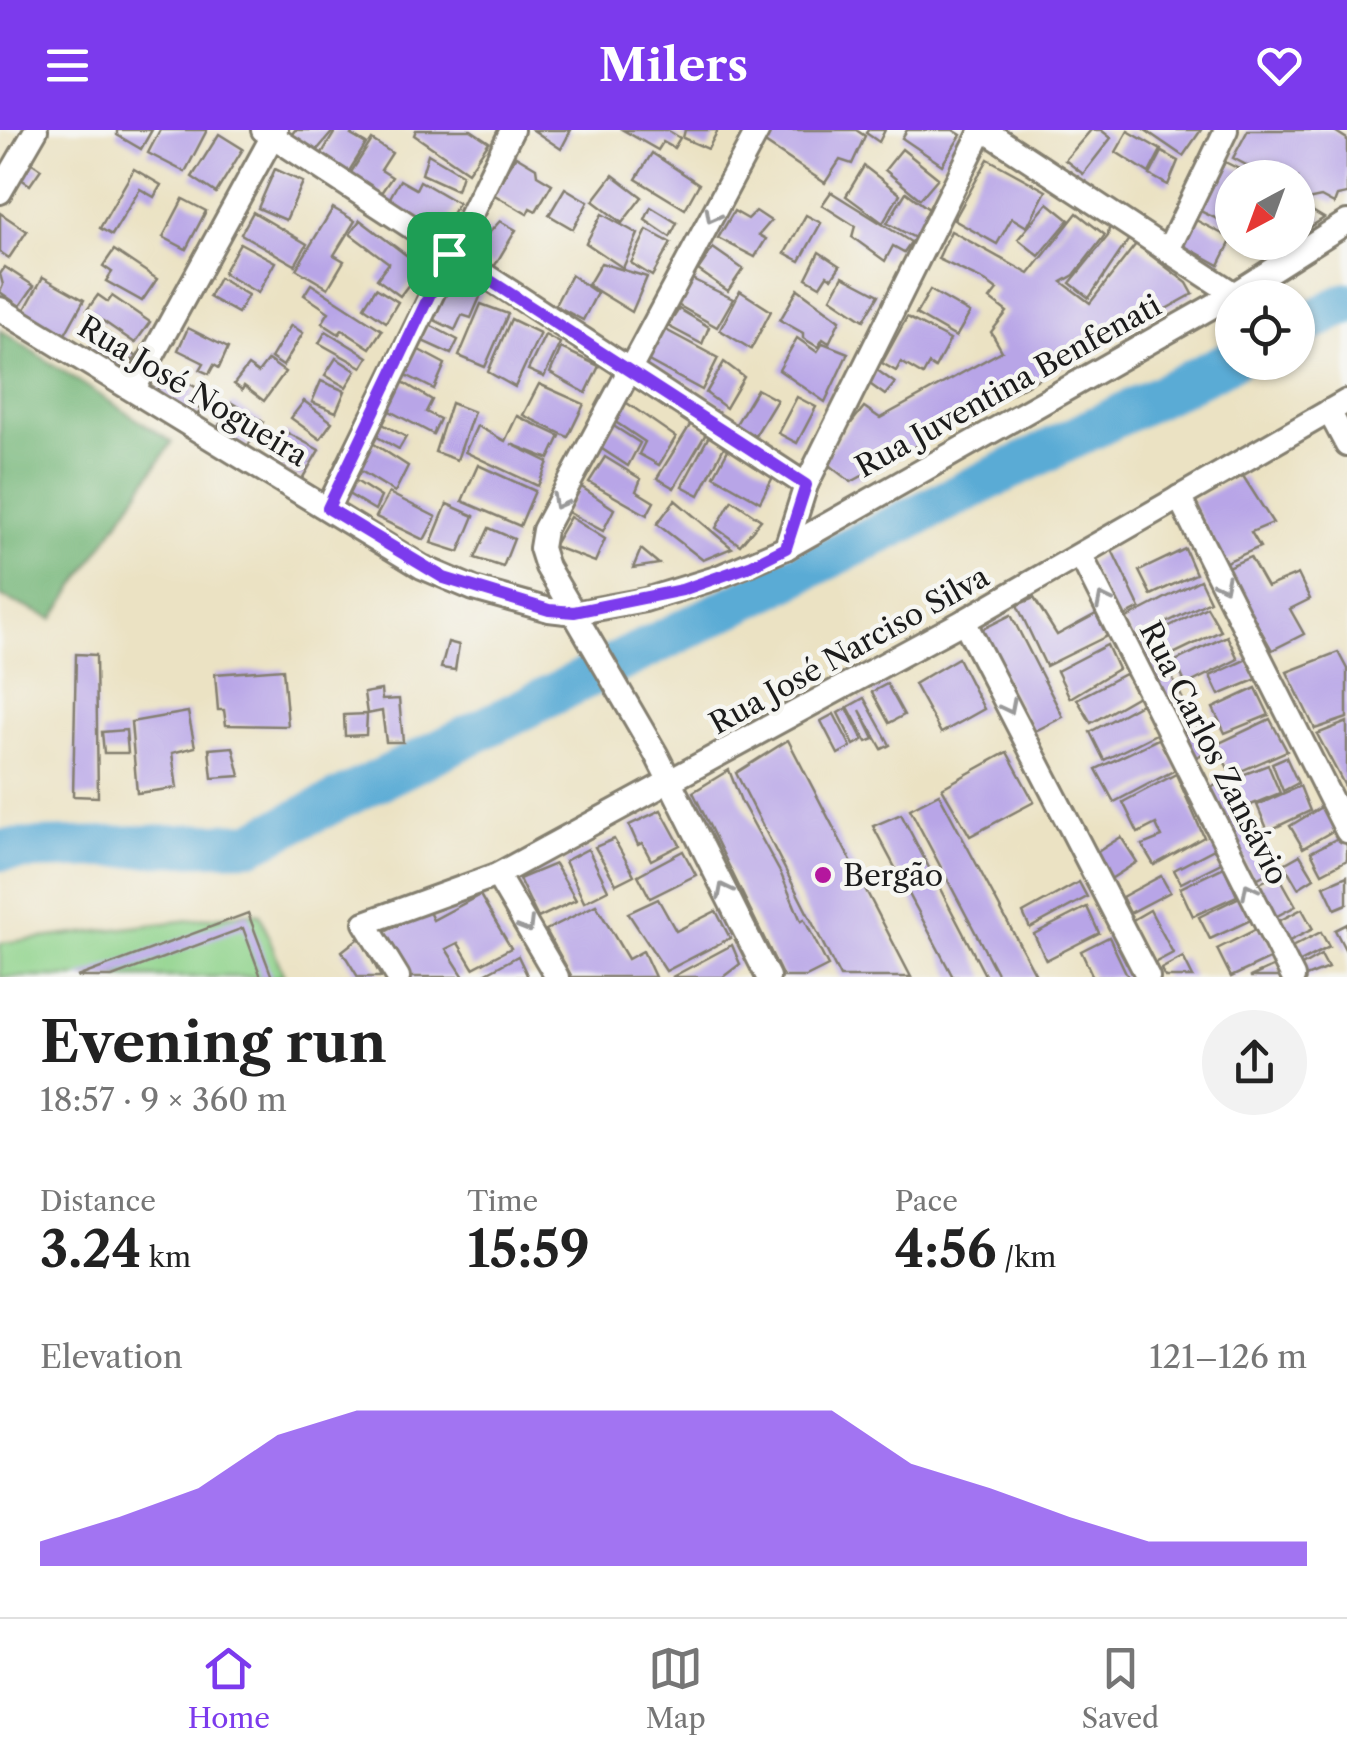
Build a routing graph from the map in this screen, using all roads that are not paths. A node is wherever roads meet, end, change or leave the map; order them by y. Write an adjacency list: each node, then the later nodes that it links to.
1 (36, 130): 7 (street)
2 (512, 130): 10 (street)
3 (758, 130): 15 (street, one-way to 15)
4 (983, 130): 9 (street); 19 (street)
5 (1226, 130): 9 (street)
6 (271, 132): 10 (street); 16 (street)
7 (0, 192)
8 (1347, 222): 11 (street, Rua Juventina Benfenati)
9 (1168, 250): 12 (street)
10 (449, 254): 15 (street); 21 (street)
11 (1256, 280)
12 (1215, 281)
13 (1215, 305): 22 (street, Rua Juventina Benfenati)
14 (0, 310): 16 (street, Rua José Nogueira)
15 (628, 372): 19 (street); 24 (street, one-way to 24)
16 (134, 389): 21 (street, Rua José Nogueira)
17 (1338, 406): 18 (street); 20 (street, Rua José Narciso Silva)
18 (1347, 445)
19 (806, 485): 22 (street)
20 (1179, 497): 23 (street, Rua José Narciso Silva); 27 (street, one-way to 27)
21 (328, 508): 24 (street, Rua José Nogueira)
22 (786, 548): 24 (street, Rua Juventina Benfenati)
23 (1081, 556): 25 (street, Rua José Narciso Silva); 33 (street, Rua Carlos Zansávio, one-way to 23)
24 (574, 612): 26 (street)
25 (964, 621): 26 (street, Rua José Narciso Silva); 32 (street, one-way to 32)
26 (670, 782): 28 (street, Rua José Narciso Silva); 31 (street, one-way to 26)
27 (1347, 831)
28 (496, 875): 29 (street, Rua José Narciso Silva); 30 (street, one-way to 30)
29 (398, 977)
30 (557, 977)
31 (768, 977)
32 (1148, 977)
33 (1293, 977)

